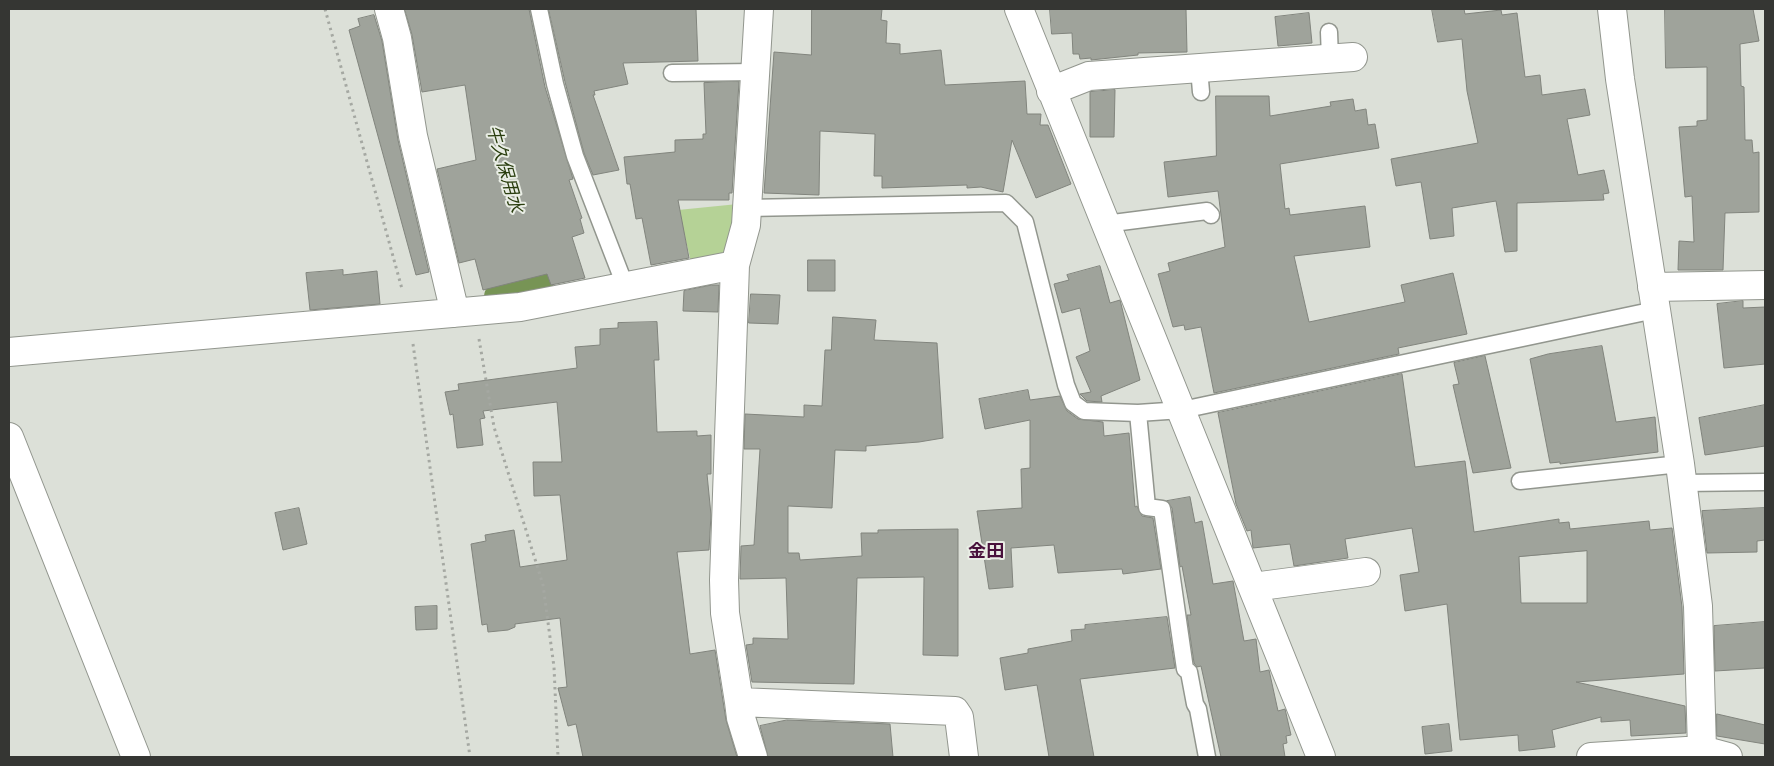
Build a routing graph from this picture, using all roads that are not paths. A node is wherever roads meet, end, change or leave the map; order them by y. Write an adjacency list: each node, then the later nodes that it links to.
1 (389, 9): 18 (street)
2 (539, 9): 16 (lane)
3 (759, 9): 8 (street)
4 (1019, 9): 10 (street)
5 (1612, 9): 17 (street)
6 (1329, 32): 7 (lane)
7 (1341, 58): 10 (street)
8 (755, 72): 9 (lane); 11 (street)
9 (672, 73)
10 (1051, 91): 13 (street)
11 (746, 208): 14 (street); 21 (lane)
12 (1211, 215): 13 (lane)
13 (1105, 224): 20 (street)
14 (735, 265): 16 (street); 28 (street)
15 (1765, 285): 17 (street)
16 (626, 288): 18 (street)
17 (1653, 299): 20 (lane); 23 (street)
18 (465, 312): 19 (street)
19 (9, 352)
20 (1182, 410): 21 (lane); 27 (street)
21 (1138, 413): 33 (lane)
22 (9, 437): 30 (street)
23 (1681, 474): 24 (lane); 25 (lane); 29 (street)
24 (1520, 481)
25 (1765, 482)
26 (1366, 572): 27 (street)
27 (1252, 587): 34 (street)
28 (739, 702): 31 (street); 32 (street)
29 (1715, 754): 35 (street)
30 (136, 757)
31 (753, 757)
32 (964, 757)
33 (1207, 757)
34 (1321, 757)
35 (1591, 757)

